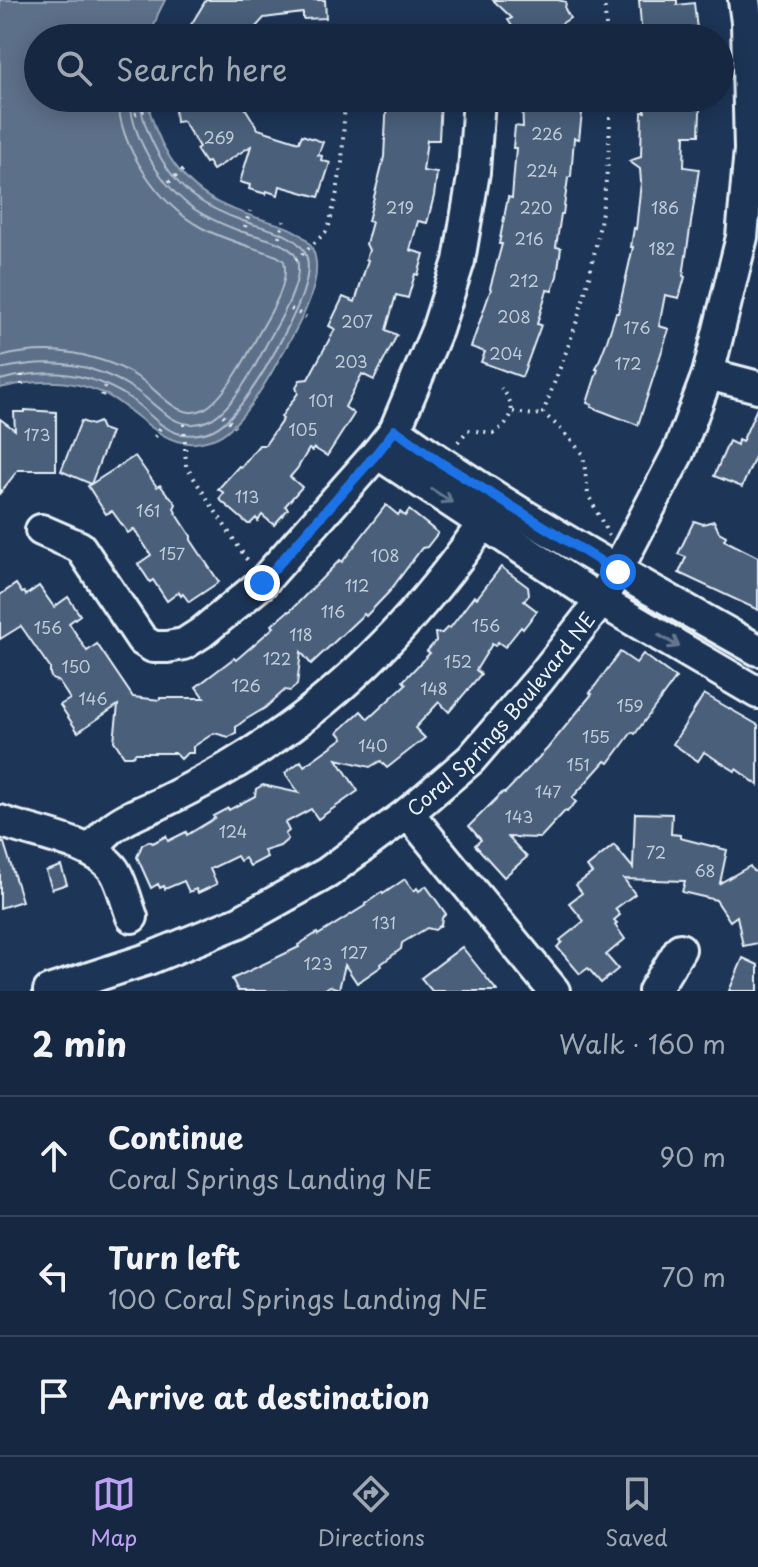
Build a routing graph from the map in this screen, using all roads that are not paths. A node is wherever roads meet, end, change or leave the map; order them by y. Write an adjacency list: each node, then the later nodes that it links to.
1 (744, 0): 3 (street, Coral Springs Boulevard NE)
2 (478, 112): 6 (street)
3 (754, 150): 4 (street, Coral Springs Boulevard NE)
4 (708, 374): 5 (street); 9 (street, Coral Springs Boulevard NE)
5 (758, 387)
6 (386, 441): 7 (street); 9 (street); 10 (street, one-way to 10)
7 (41, 530)
8 (475, 535): 15 (street)
9 (618, 572): 10 (street, Coral Springs Boulevard NE); 11 (street)
10 (601, 601): 12 (street, one-way to 12); 13 (street, Coral Springs Boulevard NE)
11 (758, 650)
12 (758, 693)
13 (408, 813): 17 (street, Coral Springs Boulevard NE); 19 (street)
14 (0, 821): 15 (street)
15 (90, 851): 17 (street)
16 (680, 949): 20 (street)
17 (148, 959): 18 (street, Coral Springs Boulevard NE)
18 (49, 991)
19 (554, 991)
20 (654, 991)

